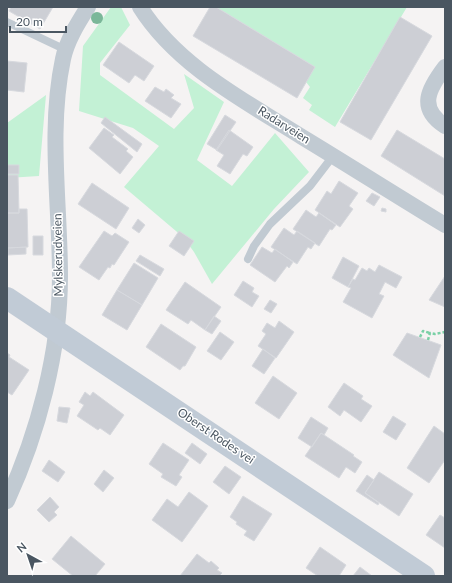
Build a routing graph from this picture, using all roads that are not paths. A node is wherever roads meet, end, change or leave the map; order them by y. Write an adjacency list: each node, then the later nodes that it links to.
1 (88, 7): 4 (street, Mylskerudveien)
2 (140, 7): 7 (street, Radarveien)
3 (7, 22): 4 (lane)
4 (66, 50): 11 (street, Mylskerudveien)
5 (445, 68): 6 (street)
6 (445, 126)
7 (333, 156): 8 (street, Radarveien); 9 (lane)
8 (445, 225)
9 (248, 259)
10 (7, 298): 11 (street, Oberst Rodes vei)
11 (56, 330): 12 (street, Mylskerudveien); 13 (street, Oberst Rodes vei)
12 (7, 502)
13 (424, 576)

